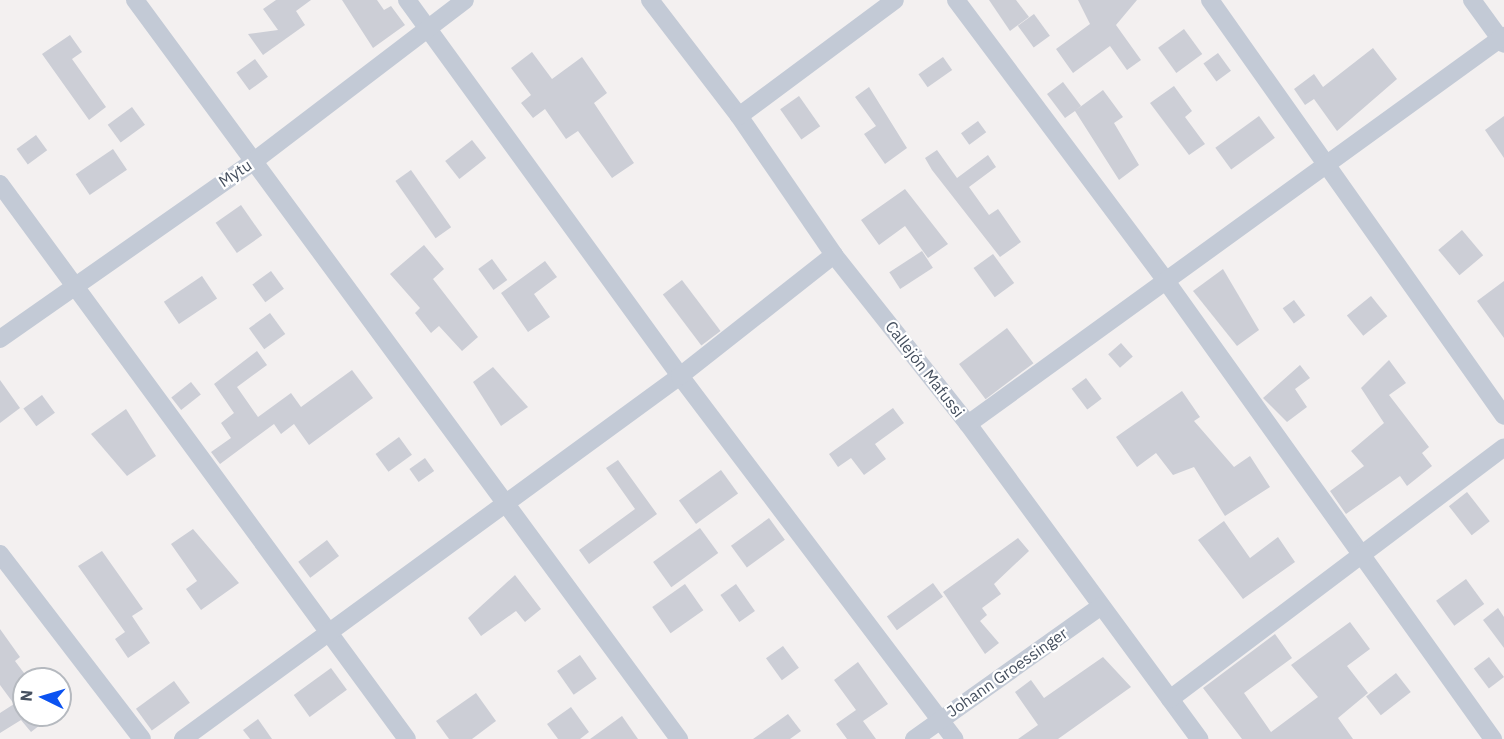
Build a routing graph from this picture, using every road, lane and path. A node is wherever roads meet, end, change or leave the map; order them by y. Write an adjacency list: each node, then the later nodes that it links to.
1 (135, 0): 12 (street)
2 (407, 0): 9 (street)
3 (465, 0): 9 (street, Mytu)
4 (650, 0): 11 (street, Callejón Mafussi)
5 (895, 0): 11 (street)
6 (956, 0): 16 (street)
7 (1210, 0): 13 (street)
8 (1472, 0): 10 (street)
9 (426, 28): 12 (street, Mytu); 19 (street)
10 (1503, 40): 13 (street)
11 (740, 116): 15 (street, Callejón Mafussi)
12 (254, 161): 17 (street, Mytu); 23 (street)
13 (1324, 169): 16 (street); 20 (street)
14 (0, 184): 17 (street)
15 (834, 255): 19 (street); 21 (street, Callejón Mafussi)
16 (1166, 281): 21 (street); 25 (street)
17 (73, 284): 18 (street, Mytu); 27 (street)
18 (0, 339)
19 (680, 376): 23 (street); 29 (street)
20 (1504, 416)
21 (968, 424): 26 (street, Callejón Mafussi)
22 (1504, 447): 25 (street)
23 (504, 500): 27 (street); 33 (street)
24 (0, 554): 30 (street)
25 (1358, 554): 28 (street); 37 (street)
26 (1101, 606): 28 (street, Callejón Mafussi); 29 (street, Johann Groessinger)
27 (324, 632): 31 (street); 32 (street)
28 (1170, 699): 36 (street, Callejón Mafussi)
29 (940, 720): 34 (street, Johann Groessinger); 35 (street)
30 (142, 739)
31 (183, 739)
32 (407, 739)
33 (679, 739)
34 (914, 739)
35 (955, 739)
36 (1199, 739)
37 (1494, 739)

